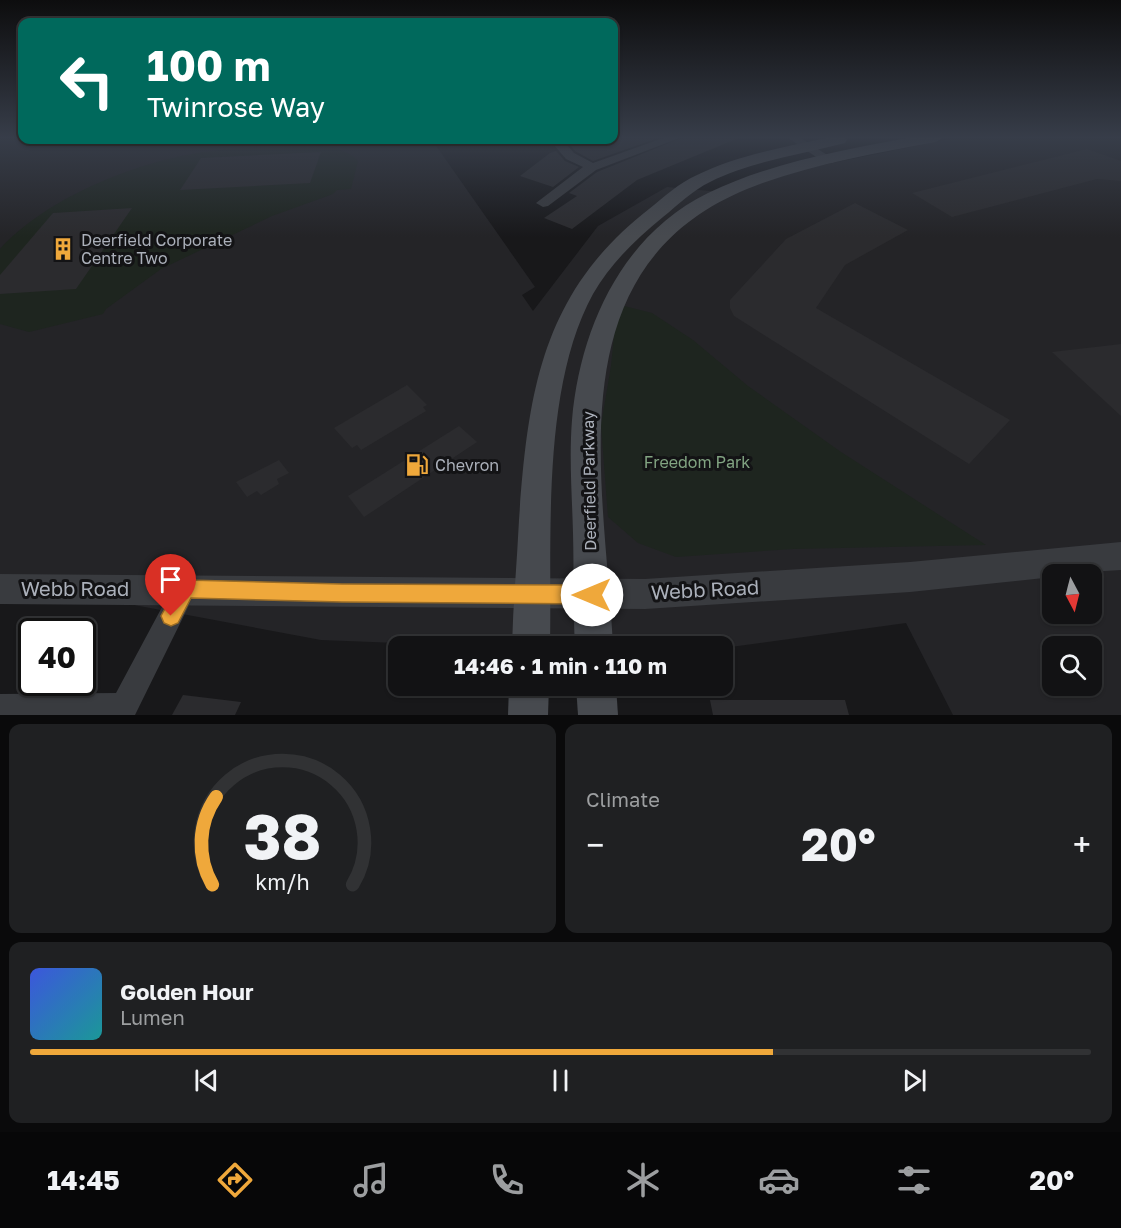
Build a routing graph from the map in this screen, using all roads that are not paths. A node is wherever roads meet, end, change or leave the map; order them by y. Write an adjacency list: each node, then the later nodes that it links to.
1 (587, 170): 4 (street)
2 (727, 170): 8 (main road, Deerfield Parkway)
3 (781, 170): 9 (main road, Deerfield Parkway)
4 (543, 203)
5 (1121, 556): 9 (street, Webb Road)
6 (0, 589): 7 (street, Webb Road)
7 (185, 589): 8 (street, Webb Road); 15 (street)
8 (533, 594): 9 (street, Webb Road); 10 (main road, Deerfield Parkway)
9 (592, 595): 11 (main road, Deerfield Parkway)
10 (531, 636)
11 (594, 636)
12 (529, 696): 16 (main road)
13 (597, 696): 17 (main road)
14 (0, 708): 15 (street)
15 (122, 711)
16 (528, 715)
17 (598, 715)

